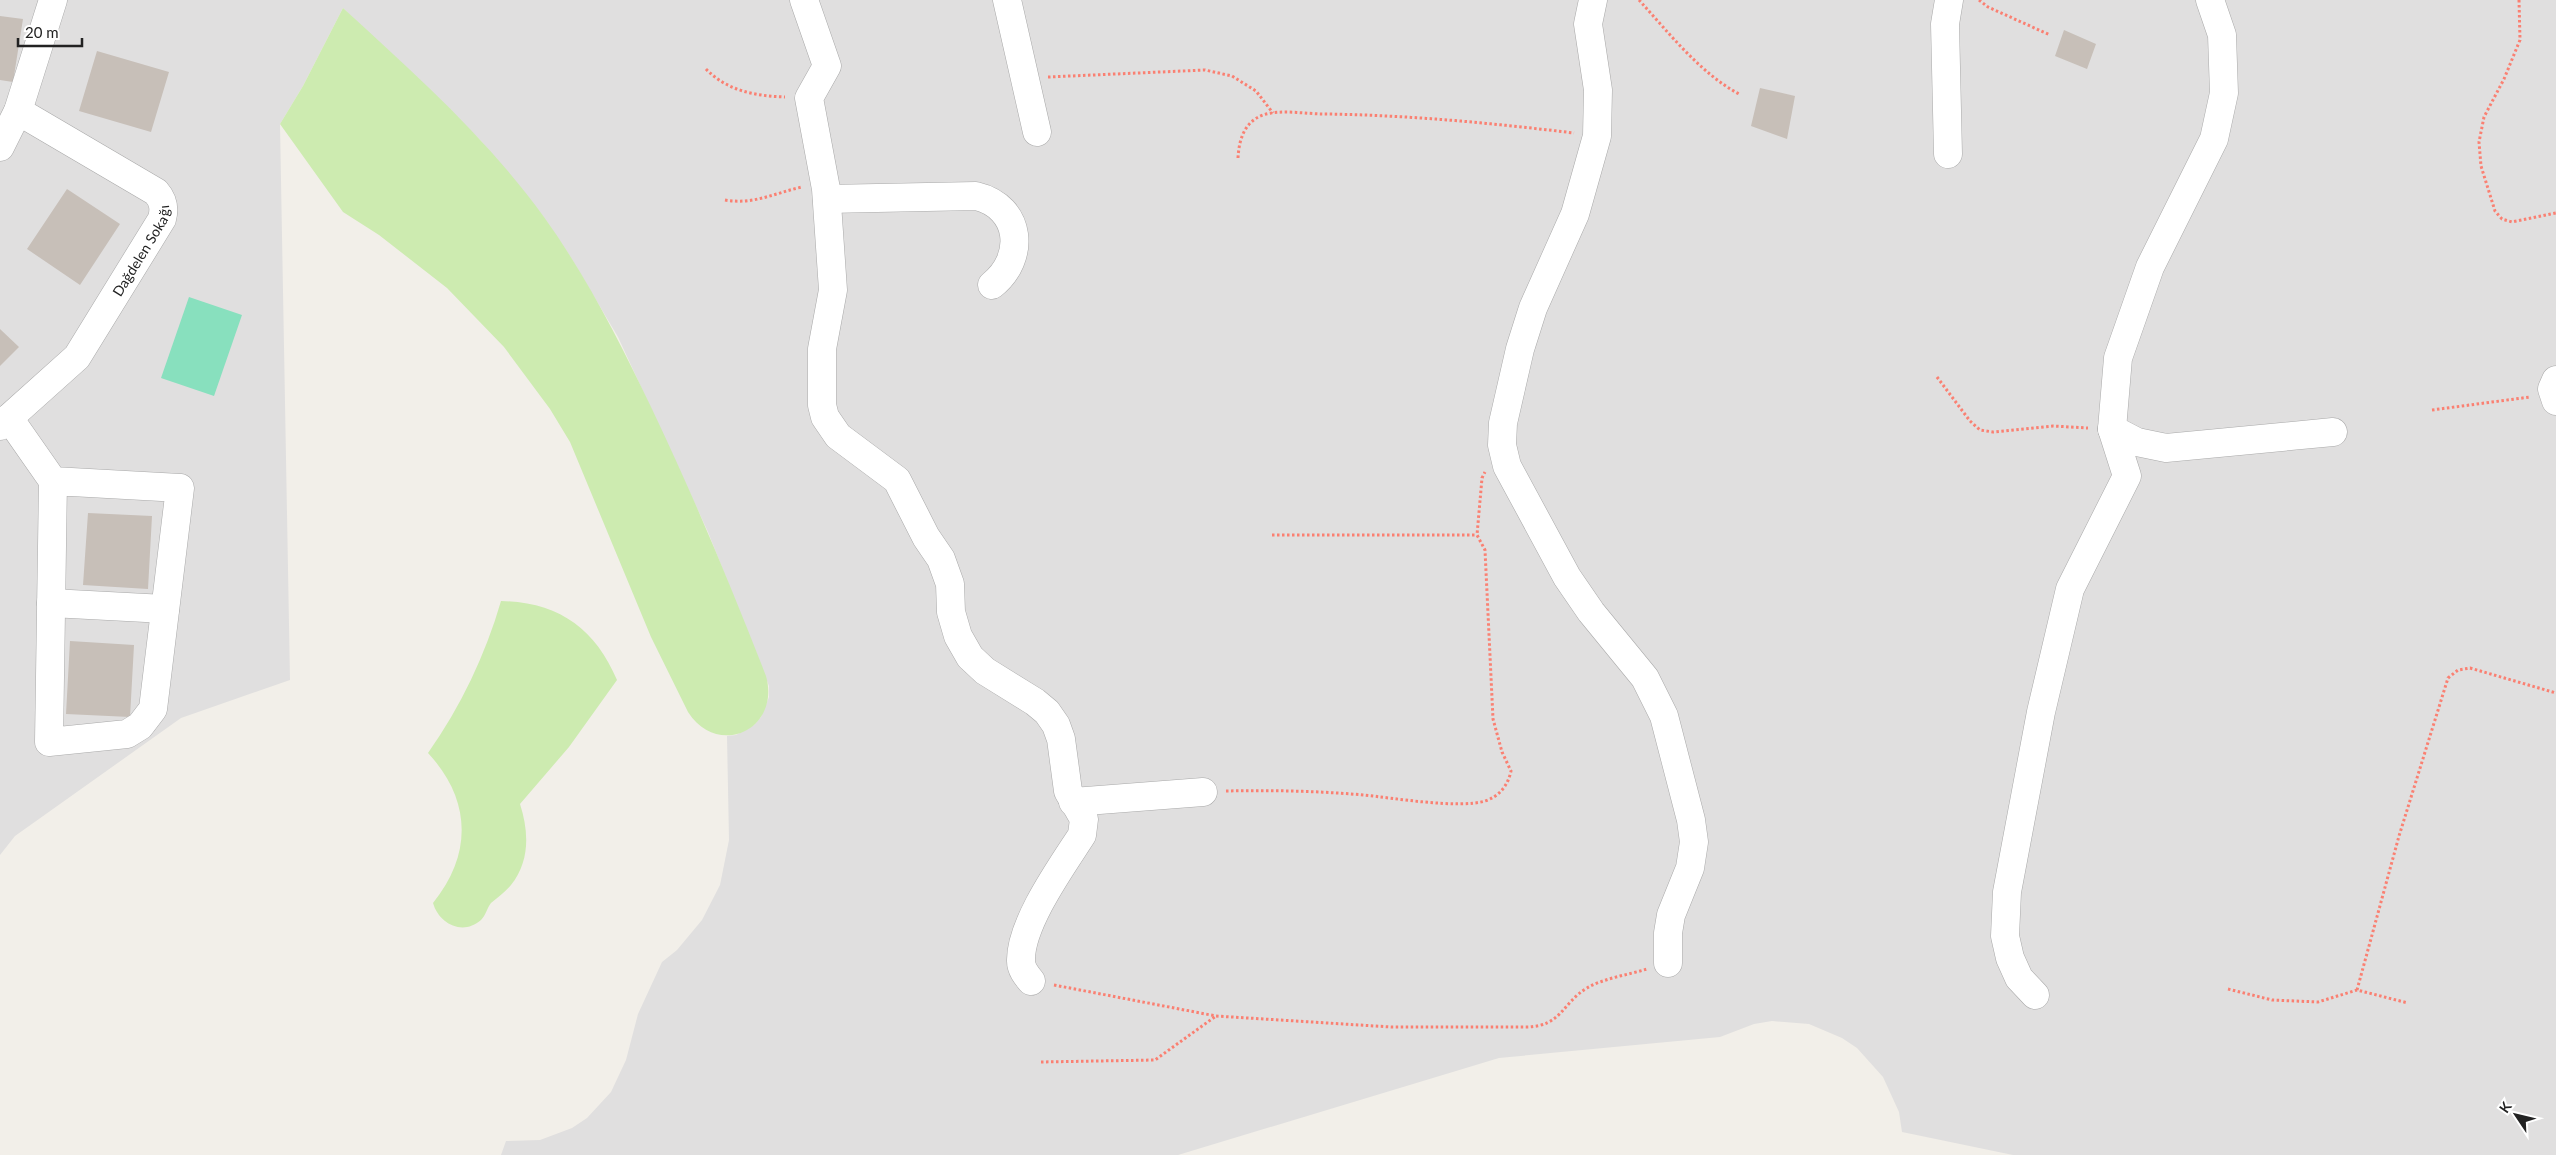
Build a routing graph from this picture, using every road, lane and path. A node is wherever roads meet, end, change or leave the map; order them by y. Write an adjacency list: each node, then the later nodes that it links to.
1 (53, 0): 15 (street)
2 (804, 0): 14 (street)
3 (1006, 0): 12 (street)
4 (1594, 0): 18 (street)
5 (1639, 0): 13 (path)
6 (1949, 0): 20 (street)
7 (1979, 0): 10 (path)
8 (2210, 0): 30 (street)
9 (2519, 0): 24 (path)
10 (2050, 35)
11 (706, 69): 14 (path)
12 (1024, 78): 16 (path); 17 (street)
13 (1739, 94)
14 (809, 98): 22 (street)
15 (18, 111): 19 (street); 29 (street, Dağdelen Sokağı)
16 (1273, 113): 18 (path); 21 (path)
17 (1037, 132)
18 (1597, 136): 32 (street)
19 (0, 147)
20 (1948, 154)
21 (1238, 158)
22 (827, 194): 23 (path); 25 (street); 40 (street)
23 (725, 200)
24 (2556, 214)
25 (992, 286)
26 (1938, 377): 30 (path)
27 (2555, 392): 28 (path)
28 (2432, 410)
29 (4, 422): 33 (street)
30 (2112, 429): 31 (street); 45 (street)
31 (2333, 432)
32 (1504, 456): 35 (path); 41 (street)
33 (53, 481): 36 (street); 37 (street)
34 (1272, 535): 35 (path)
35 (1477, 535): 39 (path)
36 (51, 603): 37 (street); 37 (street)
37 (165, 609)
38 (2556, 694): 44 (path)
39 (1203, 792): 40 (street)
40 (1073, 802): 42 (street)
41 (1668, 963): 47 (path)
42 (1031, 981): 47 (path)
43 (2228, 989): 44 (path)
44 (2357, 990): 46 (path)
45 (2035, 995)
46 (2408, 1004)
47 (1216, 1016): 48 (path)
48 (1041, 1062)

